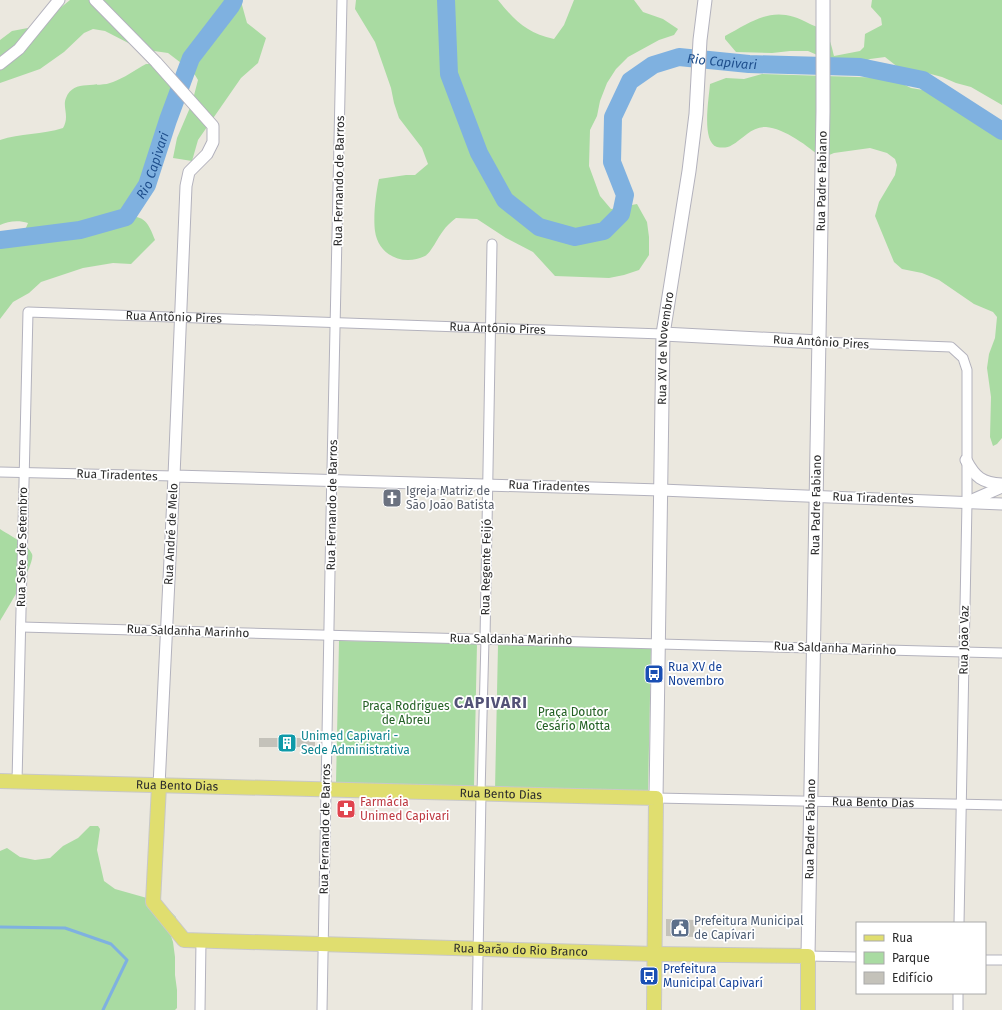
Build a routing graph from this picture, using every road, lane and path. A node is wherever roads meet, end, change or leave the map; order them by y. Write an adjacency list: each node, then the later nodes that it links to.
1 (59, 0): 6 (street)
2 (95, 0): 9 (street, Rua André de Melo)
3 (342, 0): 10 (street, Rua Fernando de Barros)
4 (705, 0): 12 (main road, Rua XV de Novembro)
5 (823, 0): 13 (main road, Rua Padre Fabiano)
6 (0, 64)
7 (492, 244): 11 (street, Rua Regente Feijó)
8 (28, 312): 9 (street, Rua Antônio Pires); 17 (street, Rua Sete de Setembro)
9 (180, 317): 10 (street, Rua Antônio Pires); 18 (street, Rua André de Melo)
10 (336, 323): 11 (street, Rua Antônio Pires); 19 (street, Rua Fernando de Barros)
11 (490, 328): 12 (street, Rua Antônio Pires); 20 (street, Rua Regente Feijó)
12 (664, 334): 13 (main road, Rua Antônio Pires); 22 (main road, Rua XV de Novembro)
13 (819, 342): 14 (street, Rua Antônio Pires); 23 (main road, Rua Padre Fabiano)
14 (963, 358): 15 (street, Rua João Vaz)
15 (966, 460): 21 (street); 24 (street, Rua João Vaz)
16 (0, 472): 17 (street, Rua Tiradentes)
17 (24, 472): 18 (street, Rua Tiradentes); 26 (street, Rua Sete de Setembro)
18 (174, 476): 19 (street, Rua Tiradentes); 27 (street, Rua André de Melo)
19 (332, 481): 20 (street, Rua Tiradentes); 28 (street, Rua Fernando de Barros)
20 (488, 485): 22 (street, Rua Tiradentes); 29 (street, Rua Regente Feijó)
21 (1002, 486): 24 (street)
22 (661, 490): 23 (street, Rua Tiradentes); 30 (main road, Rua XV de Novembro)
23 (816, 496): 24 (street, Rua Tiradentes); 31 (main road, Rua Padre Fabiano)
24 (967, 502): 25 (street, Rua Tiradentes); 32 (street, Rua João Vaz)
25 (1002, 504)
26 (21, 627): 27 (street, Rua Saldanha Marinho); 35 (street, Rua Sete de Setembro)
27 (167, 630): 28 (street, Rua Saldanha Marinho); 36 (street, Rua André de Melo)
28 (329, 635): 29 (street, Rua Saldanha Marinho); 37 (street, Rua Fernando de Barros)
29 (485, 639): 30 (street, Rua Saldanha Marinho); 38 (street, Rua Regente Feijó)
30 (658, 643): 31 (street, Rua Saldanha Marinho); 39 (main road, Rua XV de Novembro)
31 (813, 647): 32 (street, Rua Saldanha Marinho); 40 (main road, Rua Padre Fabiano)
32 (964, 652): 33 (street, Rua Saldanha Marinho); 41 (street, Rua João Vaz)
33 (1002, 653)
34 (0, 782): 35 (main road, Rua Bento Dias)
35 (18, 782): 36 (main road, Rua Bento Dias)
36 (159, 786): 37 (main road, Rua Bento Dias); 44 (main road, Rua André de Melo)
37 (325, 790): 38 (main road, Rua Bento Dias); 46 (street, Rua Fernando de Barros)
38 (481, 794): 39 (main road, Rua Bento Dias); 47 (street, Rua Regente Feijó)
39 (656, 798): 40 (street, Rua Bento Dias); 48 (main road, Rua XV de Novembro)
40 (811, 802): 41 (street, Rua Bento Dias); 49 (main road, Rua Padre Fabiano)
41 (962, 805): 42 (street, Rua Bento Dias); 43 (street, Rua João Vaz)
42 (1002, 805)
43 (960, 922)
44 (184, 940): 45 (main road, Rua Barão do Rio Branco)
45 (202, 941): 46 (main road, Rua Barão do Rio Branco); 54 (street)
46 (323, 944): 47 (main road, Rua Barão do Rio Branco); 55 (street, Rua Fernando de Barros)
47 (478, 949): 48 (main road, Rua Barão do Rio Branco); 56 (street, Rua Regente Feijó)
48 (655, 954): 49 (main road, Rua Barão do Rio Branco); 57 (main road, Rua XV de Novembro)
49 (808, 956): 50 (street, Rua Barão do Rio Branco); 58 (main road, Rua Padre Fabiano)
50 (856, 957)
51 (986, 960): 52 (street)
52 (1002, 960)
53 (958, 994): 59 (street)
54 (200, 1010)
55 (322, 1010)
56 (478, 1010)
57 (654, 1010)
58 (808, 1010)
59 (958, 1010)

